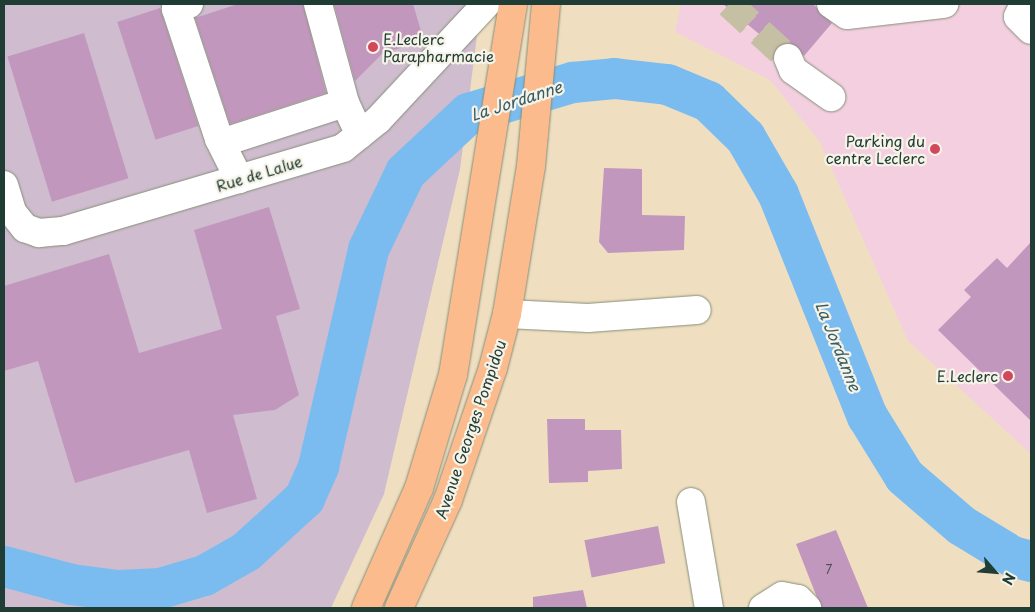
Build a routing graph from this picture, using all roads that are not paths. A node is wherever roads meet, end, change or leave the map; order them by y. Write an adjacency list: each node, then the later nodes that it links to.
1 (189, 4): 14 (street)
2 (318, 4): 12 (street)
3 (486, 4): 13 (street, Rue de Lalue)
4 (513, 4): 21 (main road, Avenue Georges Pompidou)
5 (546, 4): 18 (main road, Avenue Georges Pompidou)
6 (831, 4): 7 (street)
7 (944, 4)
8 (1024, 4): 9 (street)
9 (1031, 30)
10 (788, 58): 11 (street)
11 (831, 97)
12 (345, 103): 13 (street); 14 (street)
13 (360, 134): 15 (street, Rue de Lalue)
14 (224, 142): 15 (street)
15 (239, 179): 16 (street, Rue de Lalue)
16 (4, 185)
17 (697, 310): 18 (street)
18 (507, 314): 22 (main road, Avenue Georges Pompidou)
19 (690, 502): 20 (street)
20 (701, 597)
21 (368, 607)
22 (399, 608)
23 (763, 608): 24 (street)
24 (807, 608)

